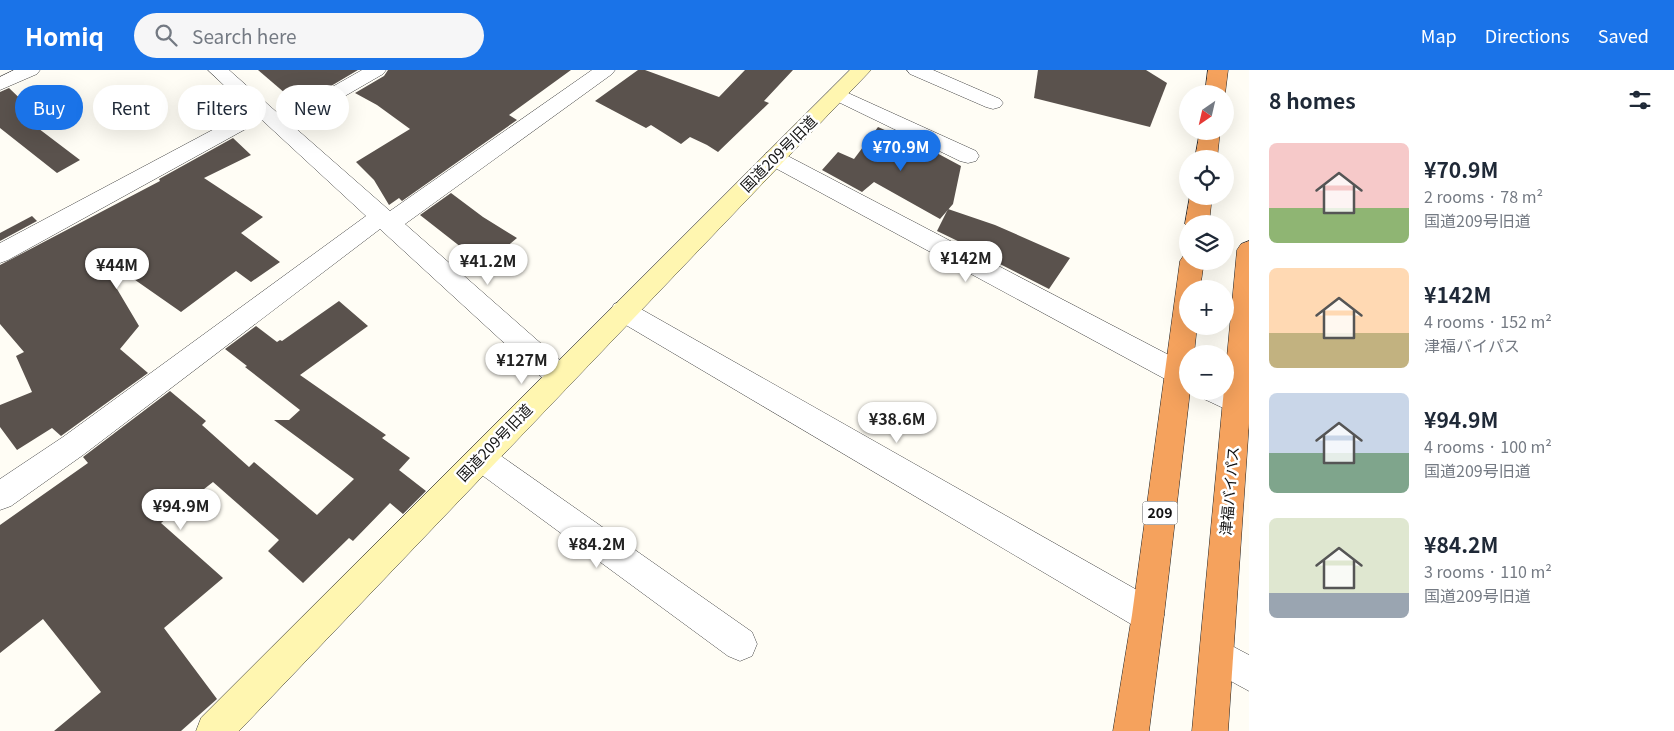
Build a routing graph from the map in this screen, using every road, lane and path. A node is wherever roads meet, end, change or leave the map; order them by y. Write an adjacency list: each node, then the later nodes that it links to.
1 (30, 70): 8 (street)
2 (218, 70): 12 (street)
3 (376, 70): 12 (street)
4 (605, 70): 15 (street)
5 (861, 70): 10 (street, 国道209号旧道)
6 (917, 70): 11 (street)
7 (1218, 70): 9 (highway)
8 (0, 84)
9 (1216, 85)
10 (837, 94): 13 (street); 14 (street, 国道209号旧道)
11 (993, 103)
12 (272, 118): 15 (street); 17 (street)
13 (968, 156)
14 (774, 158): 18 (street, 国道209号旧道); 19 (street)
15 (386, 220): 20 (street); 24 (street)
16 (1249, 250): 22 (highway, 津福バイパス)
17 (0, 254)
18 (623, 311): 20 (street, 国道209号旧道); 25 (street)
19 (1179, 373)
20 (560, 377): 23 (street, 国道209号旧道)
21 (1179, 396): 25 (highway, 209)
22 (1234, 401): 27 (highway, 津福バイパス)
23 (481, 458): 26 (street); 29 (street, 国道209号旧道)
24 (0, 496)
25 (1148, 615): 30 (highway, 209)
26 (740, 644)
27 (1217, 655): 28 (street); 31 (highway, 津福バイパス)
28 (1249, 674)
29 (214, 731)
30 (1131, 731)
31 (1210, 731)

